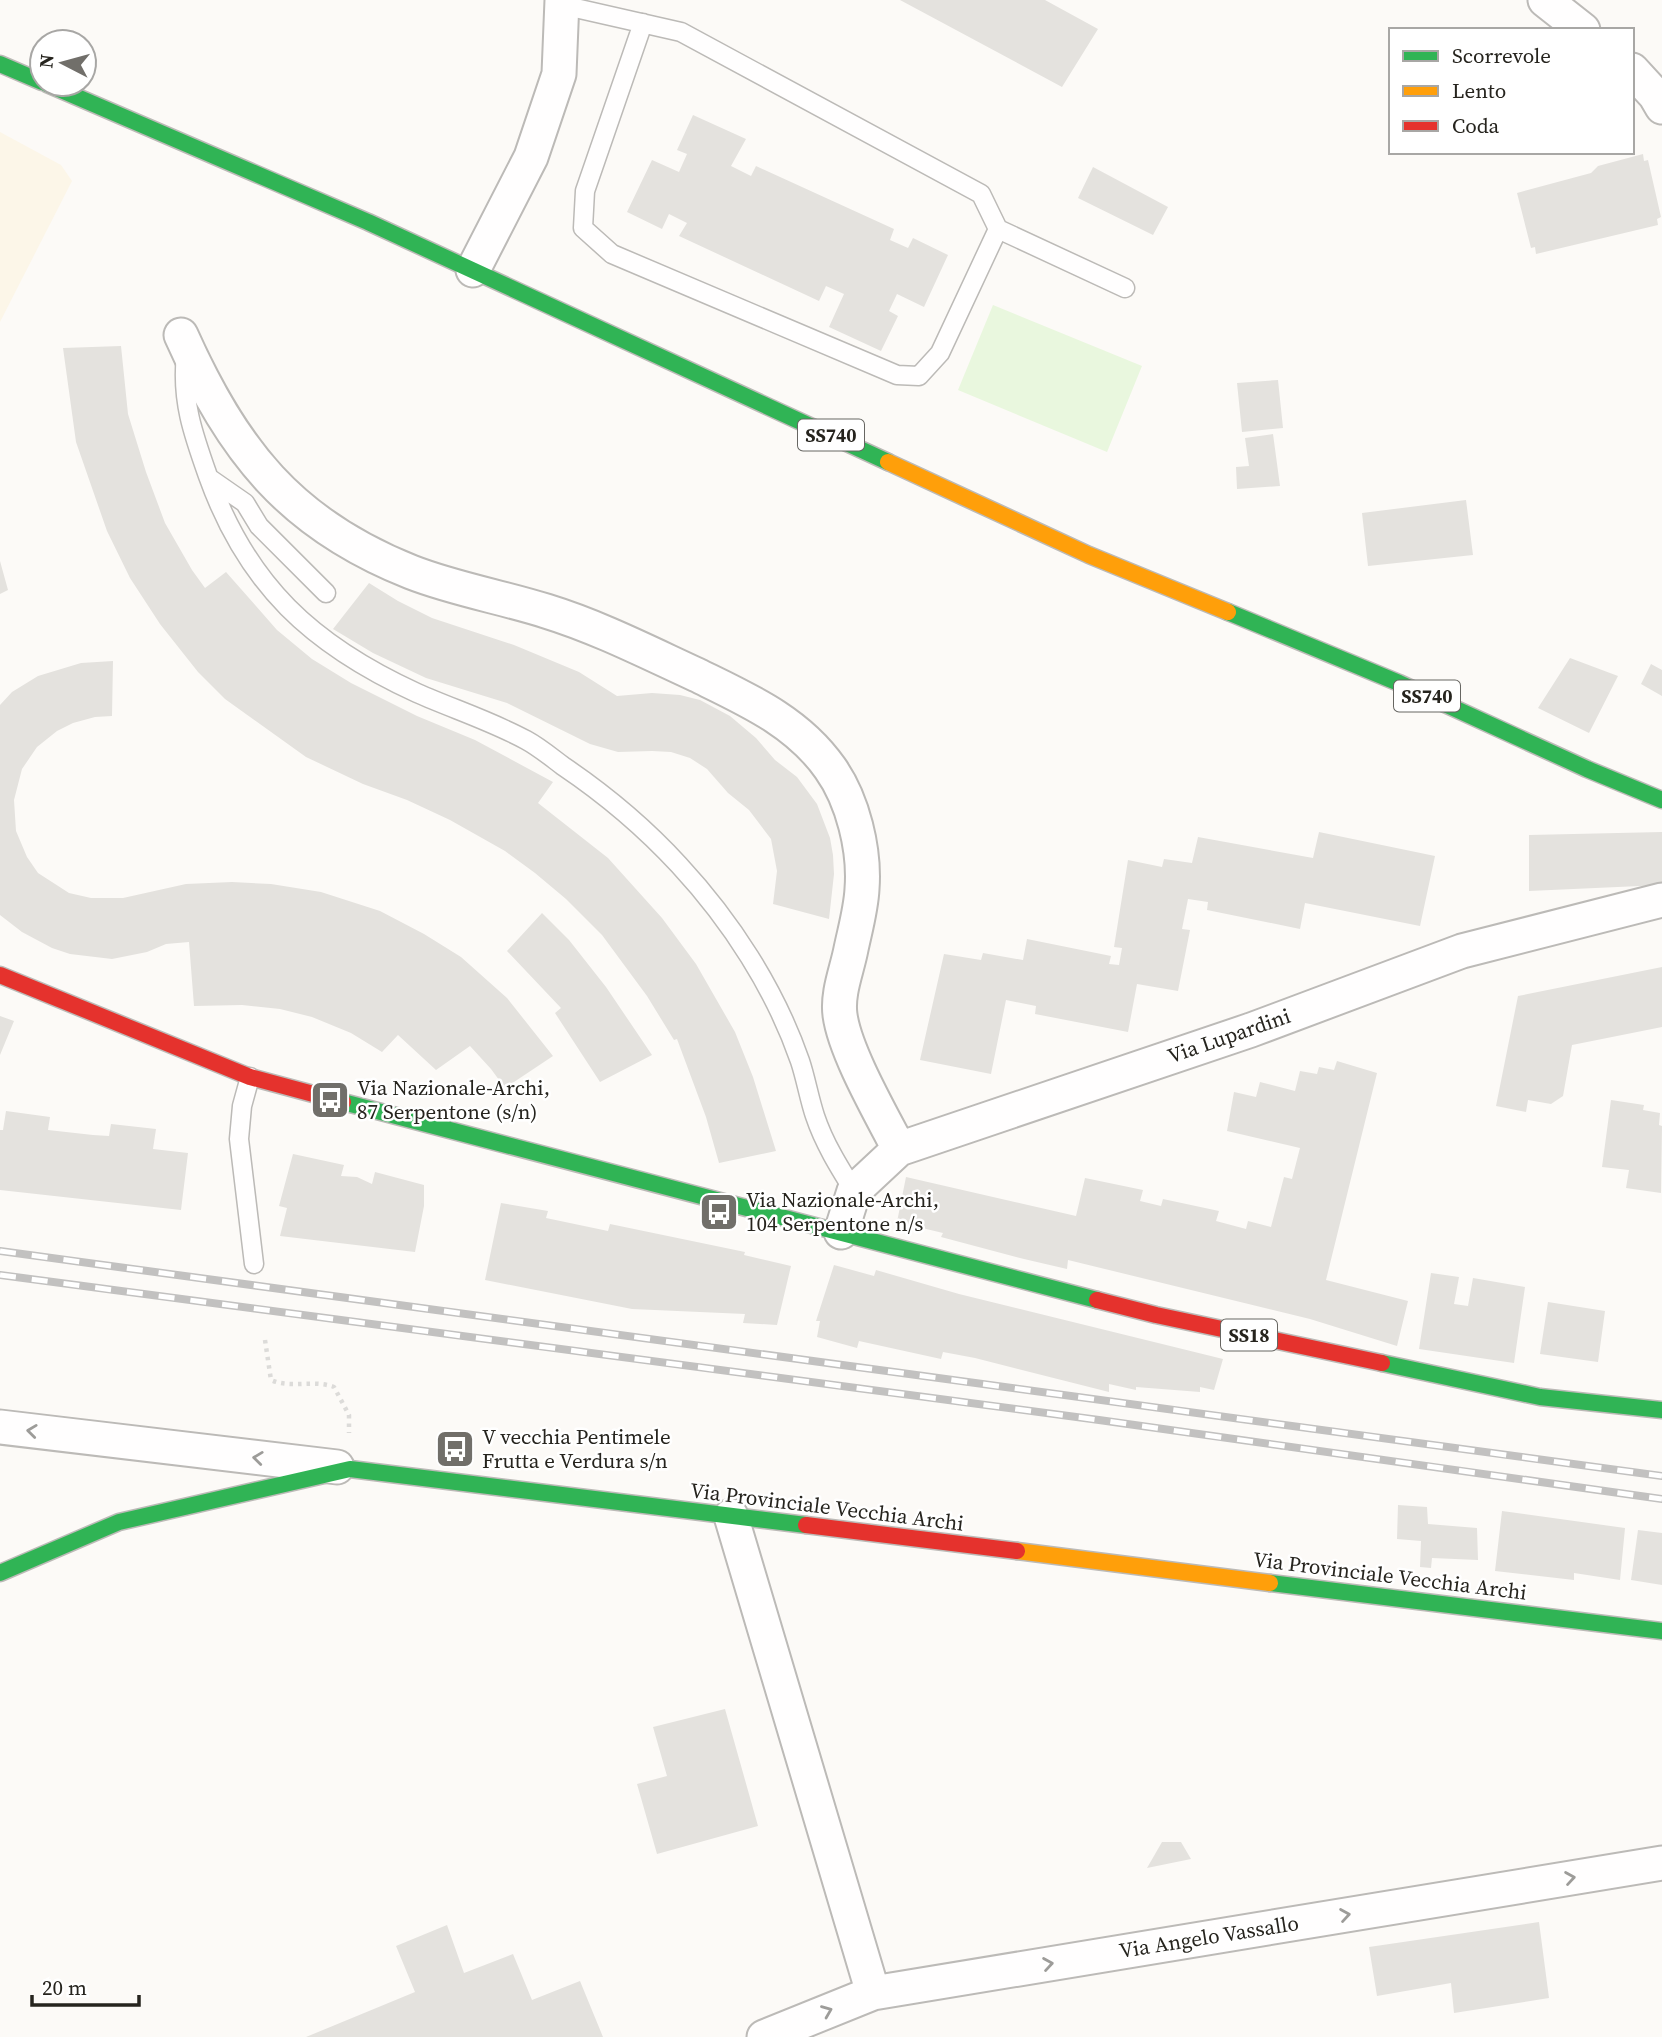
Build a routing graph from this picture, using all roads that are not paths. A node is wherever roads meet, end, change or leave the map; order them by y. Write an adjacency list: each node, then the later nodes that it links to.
1 (1545, 0): 4 (street)
2 (562, 3): 3 (lane); 11 (street)
3 (643, 23): 10 (lane); 10 (lane)
4 (1580, 28)
5 (0, 64): 7 (main road)
6 (1634, 73): 9 (street)
7 (28, 76)
8 (80, 98): 11 (main road)
9 (1662, 107)
10 (998, 229): 12 (lane)
11 (473, 270): 16 (main road, SS740)
12 (1125, 288)
13 (184, 341): 14 (lane); 20 (street)
14 (209, 478): 15 (lane); 21 (lane)
15 (326, 593)
16 (1662, 800)
17 (1662, 900): 20 (street, Via Lupardini)
18 (0, 975): 19 (main road, SS18)
19 (250, 1077): 22 (main road, SS18); 23 (lane)
20 (899, 1149): 21 (street, Via Lupardini)
21 (854, 1191): 22 (street, Via Lupardini)
22 (841, 1232): 24 (main road, SS18)
23 (254, 1264)
24 (1662, 1410)
25 (0, 1427): 26 (street, one-way to 25)
26 (350, 1469): 27 (main road, Via Provinciale Vecchia Archi); 28 (main road, Via Provinciale Vecchia Archi)
27 (731, 1516): 29 (main road, Via Provinciale Vecchia Archi); 31 (street)
28 (0, 1573)
29 (1662, 1631)
30 (1662, 1863): 31 (street, Via Angelo Vassallo, one-way to 30)
31 (873, 1993): 32 (street, Via Angelo Vassallo, one-way to 31)
32 (764, 2037)

